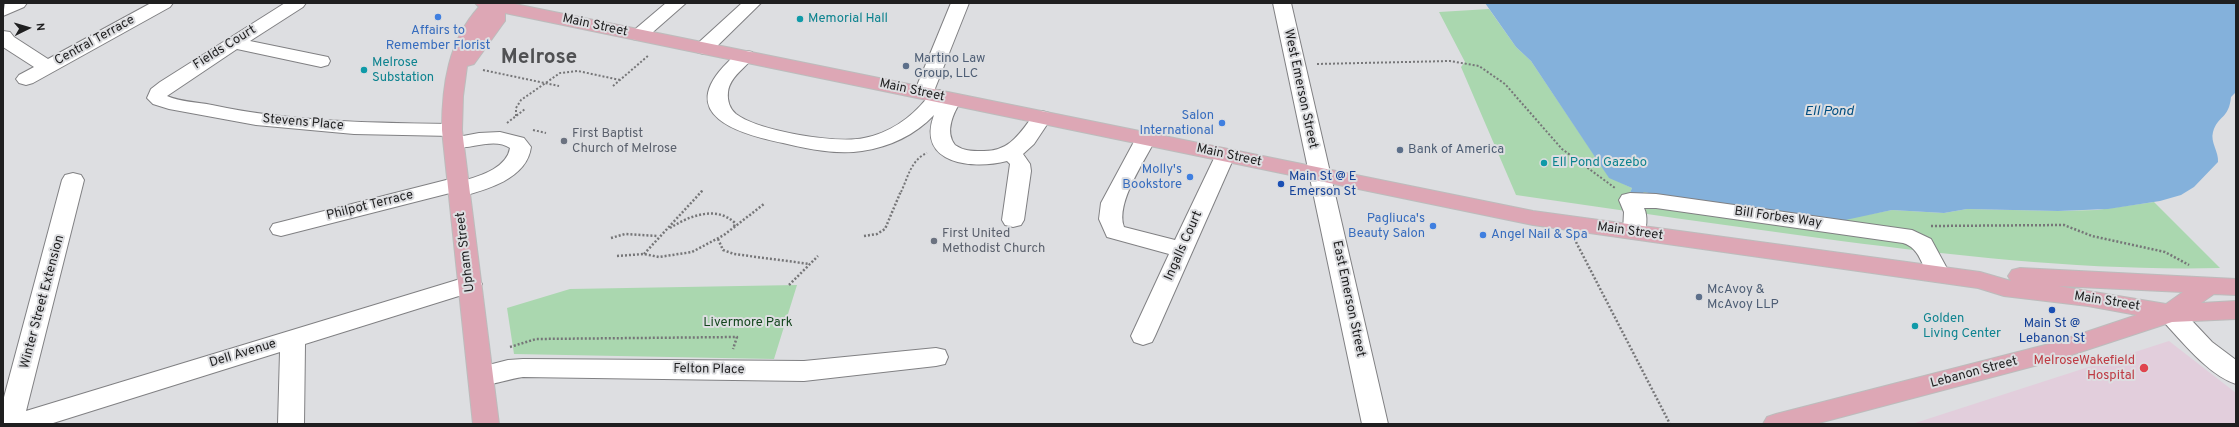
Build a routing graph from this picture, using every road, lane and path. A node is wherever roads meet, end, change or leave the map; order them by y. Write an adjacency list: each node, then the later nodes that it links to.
1 (18, 3): 9 (street)
2 (164, 3): 18 (street, Central Terrace)
3 (297, 3): 13 (street, Fields Court)
4 (489, 3): 10 (main road, Main Street); 19 (main road, Upham Street)
5 (678, 3): 10 (street)
6 (752, 3): 14 (street)
7 (960, 3): 25 (street)
8 (1282, 3): 17 (street, West Emerson Street)
9 (3, 11)
10 (639, 35): 12 (main road, Main Street)
11 (4, 36): 18 (street)
12 (665, 40): 14 (main road, Main Street); 21 (path)
13 (234, 43): 16 (street); 26 (street, Fields Court)
14 (704, 48): 15 (main road, Main Street)
15 (745, 56): 25 (main road, Main Street); 25 (street)
16 (321, 62)
17 (1295, 65): 36 (street, West Emerson Street); 40 (path)
18 (48, 67): 20 (street, Central Terrace)
19 (459, 73): 22 (path); 31 (main road, Upham Street)
20 (26, 79)
21 (620, 80): 22 (path); 24 (path)
22 (546, 83): 23 (path); 28 (path)
23 (559, 86)
24 (613, 86)
25 (938, 96): 29 (main road, Main Street); 33 (street)
26 (156, 97): 31 (street, Stevens Place)
27 (525, 109): 28 (path)
28 (516, 116): 30 (path)
29 (1042, 117): 32 (main road, Main Street); 34 (street)
30 (505, 124)
31 (453, 137): 38 (main road, Upham Street); 38 (street, Stevens Place)
32 (1146, 138): 35 (main road, Main Street); 53 (street)
33 (944, 148): 34 (street); 50 (path)
34 (1011, 152): 42 (street)
35 (1225, 155): 36 (main road, Main Street); 53 (street, Ingalls Court)
36 (1319, 174): 43 (main road, Main Street); 78 (street, East Emerson Street)
37 (73, 180): 74 (street, Winter Street Extension)
38 (458, 187): 45 (street, Philpot Terrace); 61 (main road, Upham Street)
39 (703, 190): 46 (path)
40 (1630, 200): 47 (street); 48 (street, Bill Forbes Way)
41 (764, 204): 44 (path)
42 (1013, 220)
43 (1566, 222): 47 (main road, Main Street); 79 (path)
44 (734, 227): 46 (path); 52 (path)
45 (281, 229)
46 (665, 232): 49 (path)
47 (1634, 232): 59 (main road, Main Street)
48 (1905, 234): 58 (path); 59 (street, Bill Forbes Way)
49 (659, 236): 51 (path); 54 (path)
50 (864, 236)
51 (611, 238)
52 (718, 239): 54 (path); 57 (path)
53 (1182, 250): 67 (street, Ingalls Court)
54 (644, 254): 55 (path)
55 (617, 256)
56 (818, 256): 57 (path)
57 (810, 264): 62 (path)
58 (2192, 269)
59 (1938, 274): 60 (main road, Main Street)
60 (1980, 280): 63 (main road, Main Street); 66 (main road, Main Street)
61 (470, 284): 68 (street, Dell Avenue); 70 (main road, Upham Street)
62 (789, 286)
63 (2208, 286): 64 (main road, Main Street); 66 (main road, Lebanon Street)
64 (2236, 287)
65 (2236, 310): 66 (main road, Main Street)
66 (2170, 313): 72 (street); 73 (main road, Lebanon Street)
67 (1143, 336)
68 (293, 338): 75 (street, Dell Avenue); 76 (street)
69 (936, 357): 71 (street, Felton Place)
70 (480, 367): 71 (street, Felton Place); 71 (path); 77 (main road, Upham Street)
71 (726, 370)
72 (2236, 374)
73 (1814, 420): 80 (main road, Lebanon Street)
74 (10, 424)
75 (16, 424)
76 (291, 424)
77 (486, 424)
78 (1375, 424)
79 (1670, 424)
80 (1776, 424)

